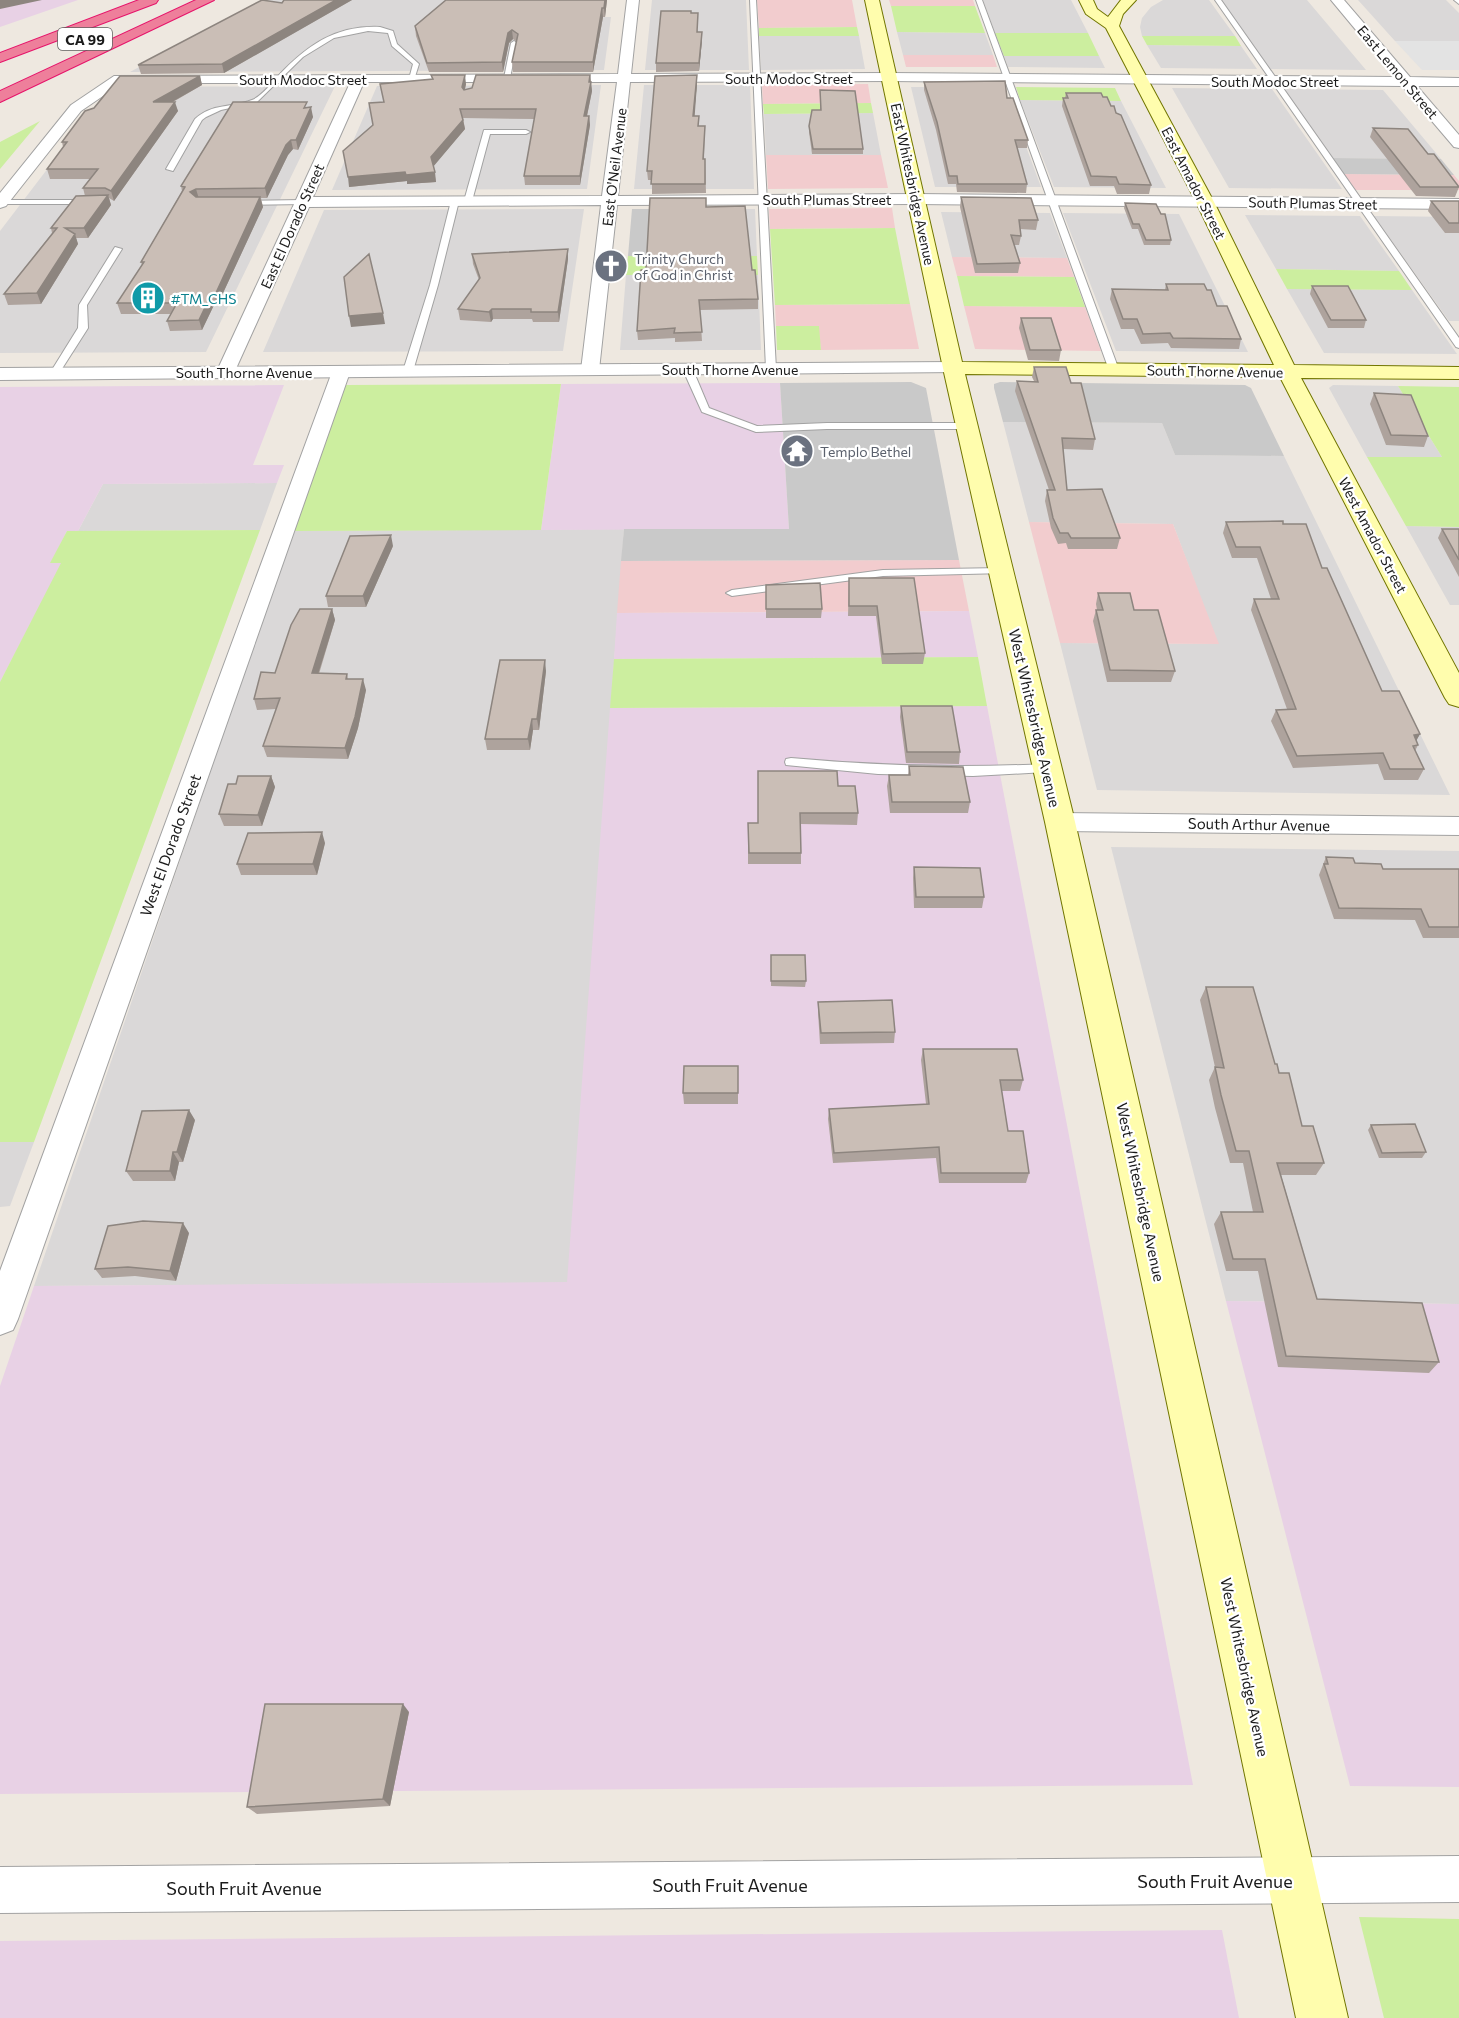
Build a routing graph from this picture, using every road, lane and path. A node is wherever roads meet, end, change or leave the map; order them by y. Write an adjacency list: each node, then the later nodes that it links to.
1 (207, 0): 27 (highway, CA 99)
2 (633, 0): 17 (street, East O'Neil Avenue)
3 (753, 0): 18 (lane)
4 (872, 0): 15 (main road, East Whitesbridge Avenue)
5 (979, 0): 22 (lane)
6 (1086, 0): 11 (main road)
7 (1129, 0): 11 (main road)
8 (1218, 0): 24 (lane)
9 (1337, 0): 25 (street, East Lemon Street)
10 (156, 2): 13 (highway, CA 99); 14 (highway)
11 (1112, 27): 23 (main road, East Amador Street)
12 (514, 43): 16 (lane)
13 (51, 55)
14 (0, 58)
15 (890, 77): 18 (street, South Modoc Street); 22 (street, South Modoc Street); 31 (main road, East Whitesbridge Avenue)
16 (507, 78): 17 (street, South Modoc Street); 21 (street, South Modoc Street)
17 (624, 78): 18 (street, South Modoc Street); 35 (street, East O'Neil Avenue)
18 (758, 78): 32 (lane)
19 (279, 79): 20 (street, South Modoc Street); 21 (lane); 30 (lane); 37 (street, South Modoc Street)
20 (359, 79): 21 (street, South Modoc Street); 39 (street, East El Dorado Street)
21 (412, 79)
22 (1007, 79): 23 (street, South Modoc Street); 33 (lane)
23 (1141, 80): 24 (street, South Modoc Street); 36 (main road, East Amador Street)
24 (1275, 81): 25 (street, South Modoc Street); 41 (lane)
25 (1405, 81): 26 (street, South Modoc Street); 29 (street, East Lemon Street)
26 (1459, 82)
27 (0, 100)
28 (526, 132): 34 (lane)
29 (1459, 144)
30 (170, 169)
31 (916, 199): 32 (street, South Plumas Street); 33 (street, South Plumas Street); 45 (main road, East Whitesbridge Avenue)
32 (762, 200): 35 (street, South Plumas Street); 46 (lane)
33 (1051, 200): 36 (street, South Plumas Street); 49 (lane)
34 (462, 201): 35 (street, South Plumas Street); 39 (street, South Plumas Street); 50 (lane)
35 (610, 201): 47 (street, East O'Neil Avenue)
36 (1204, 201): 41 (street, South Plumas Street); 51 (main road, East Amador Street)
37 (0, 202): 38 (lane)
38 (96, 202)
39 (303, 202): 40 (lane); 53 (street, East El Dorado Street)
40 (234, 203)
41 (1358, 203): 42 (street, South Plumas Street); 44 (lane)
42 (1459, 204)
43 (118, 249): 56 (lane)
44 (1459, 345)
45 (953, 368): 46 (street, South Thorne Avenue); 49 (main road, South Thorne Avenue); 57 (main road, West Whitesbridge Avenue)
46 (771, 369): 48 (street, South Thorne Avenue)
47 (590, 370): 48 (street, South Thorne Avenue); 50 (street, South Thorne Avenue)
48 (688, 370): 57 (lane)
49 (1114, 370): 51 (main road, South Thorne Avenue)
50 (408, 371): 52 (street, South Thorne Avenue)
51 (1287, 371): 54 (main road, South Thorne Avenue); 60 (main road, West Amador Street)
52 (340, 372): 53 (street, South Thorne Avenue); 65 (street, West El Dorado Street)
53 (225, 373): 56 (street, South Thorne Avenue)
54 (1459, 373)
55 (0, 374): 56 (street, South Thorne Avenue)
56 (55, 374)
57 (967, 426): 58 (main road, West Whitesbridge Avenue)
58 (1002, 572): 59 (lane); 62 (main road, West Whitesbridge Avenue)
59 (732, 593)
60 (1459, 698)
61 (791, 762): 62 (lane)
62 (1046, 768): 63 (main road, West Whitesbridge Avenue)
63 (1060, 822): 64 (street, South Arthur Avenue); 67 (main road, West Whitesbridge Avenue)
64 (1459, 826)
65 (0, 1319)
66 (1459, 1879): 67 (street, South Fruit Avenue)
67 (1292, 1880): 68 (street, South Fruit Avenue); 69 (main road, West Whitesbridge Avenue)
68 (0, 1890)
69 (1322, 2018)

